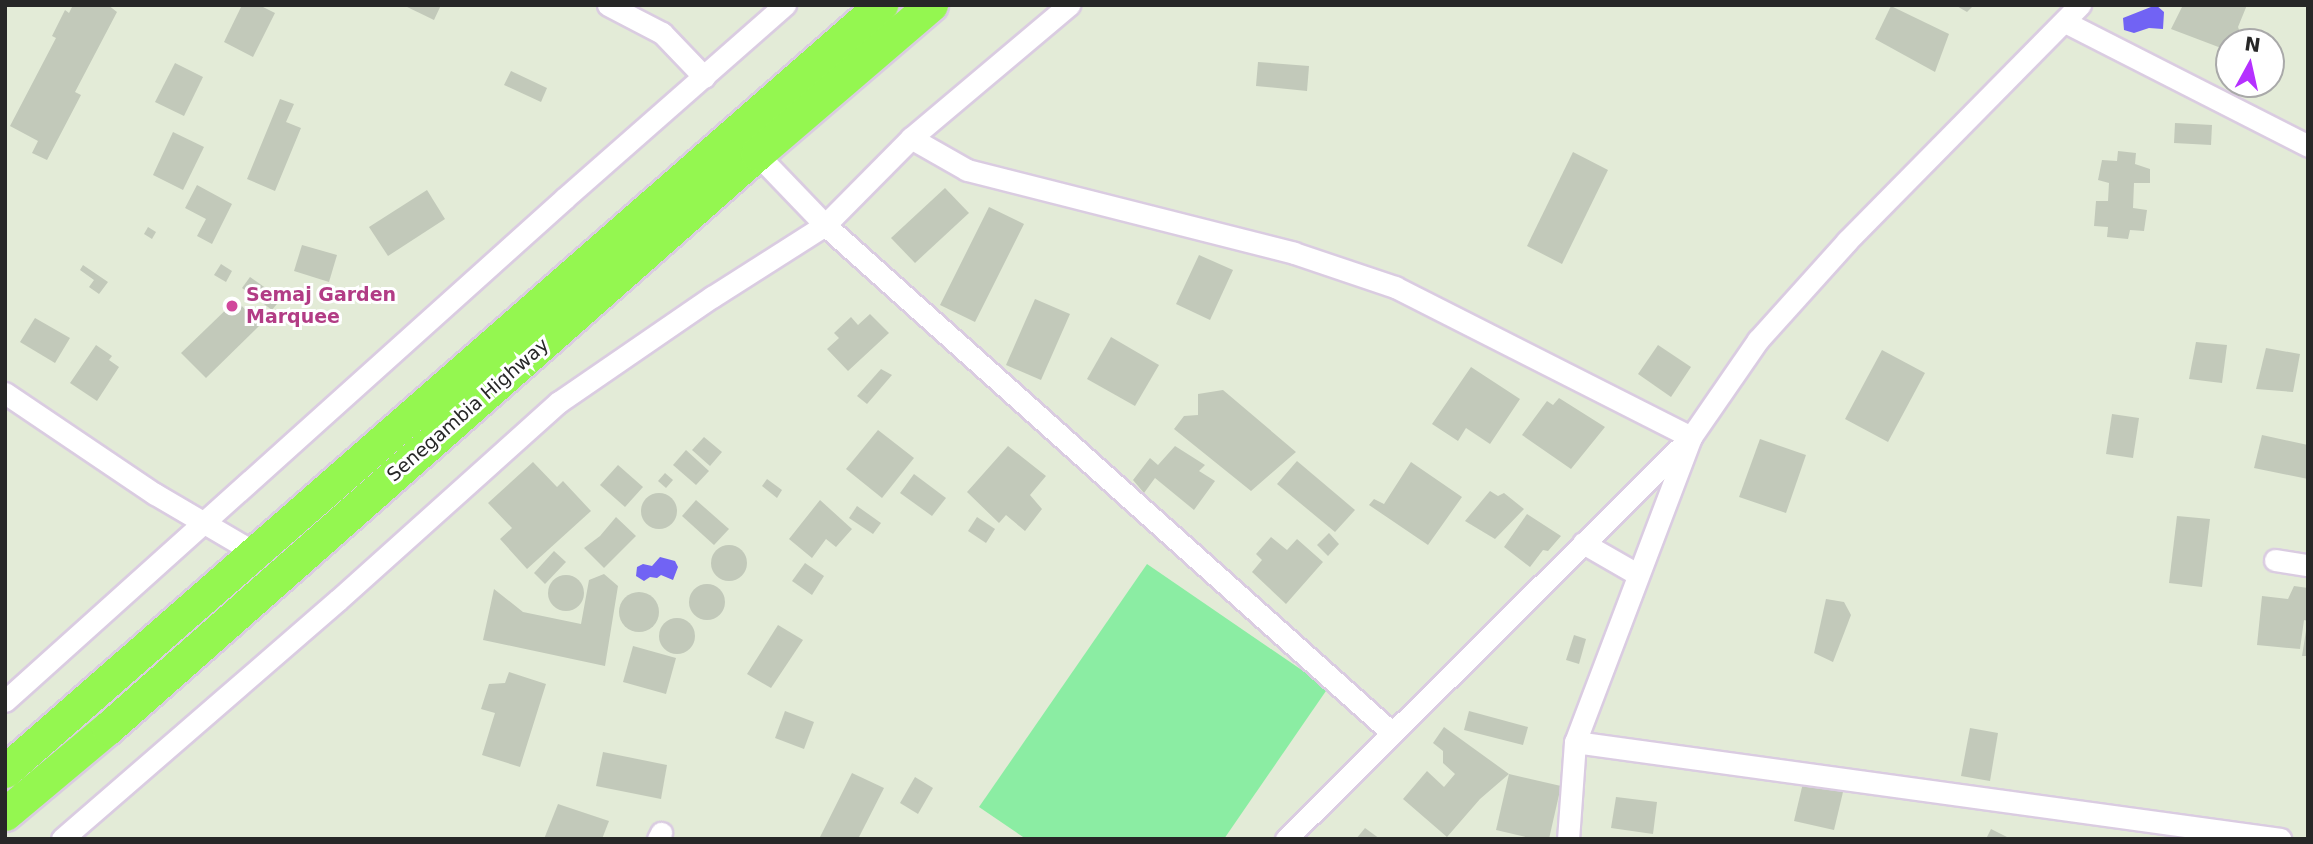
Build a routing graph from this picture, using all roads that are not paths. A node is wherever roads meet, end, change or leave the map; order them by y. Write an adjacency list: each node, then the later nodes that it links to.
1 (608, 5): 8 (street)
2 (785, 5): 8 (street)
3 (881, 5): 17 (main road, Senegambia Highway)
4 (931, 5): 11 (main road, Senegambia Highway)
5 (1069, 5): 9 (street)
6 (2080, 5): 7 (street)
7 (2065, 22): 10 (street); 14 (street)
8 (704, 78): 15 (street)
9 (911, 138): 12 (street); 14 (street)
10 (2308, 146)
11 (757, 154): 12 (street); 25 (main road, Senegambia Highway)
12 (825, 225): 22 (street); 26 (street)
13 (5, 393): 15 (street)
14 (1690, 437): 16 (street); 20 (street)
15 (204, 522): 17 (street); 21 (street)
16 (1583, 543): 20 (street); 22 (street)
17 (254, 552): 24 (main road, Senegambia Highway)
18 (2275, 560): 19 (street)
19 (2308, 565)
20 (1637, 574): 23 (street)
21 (5, 701)
22 (1391, 732): 27 (street)
23 (1575, 743): 28 (street); 29 (street)
24 (5, 771)
25 (5, 814)
26 (62, 839)
27 (1286, 839)
28 (1567, 839)
29 (2280, 839)

